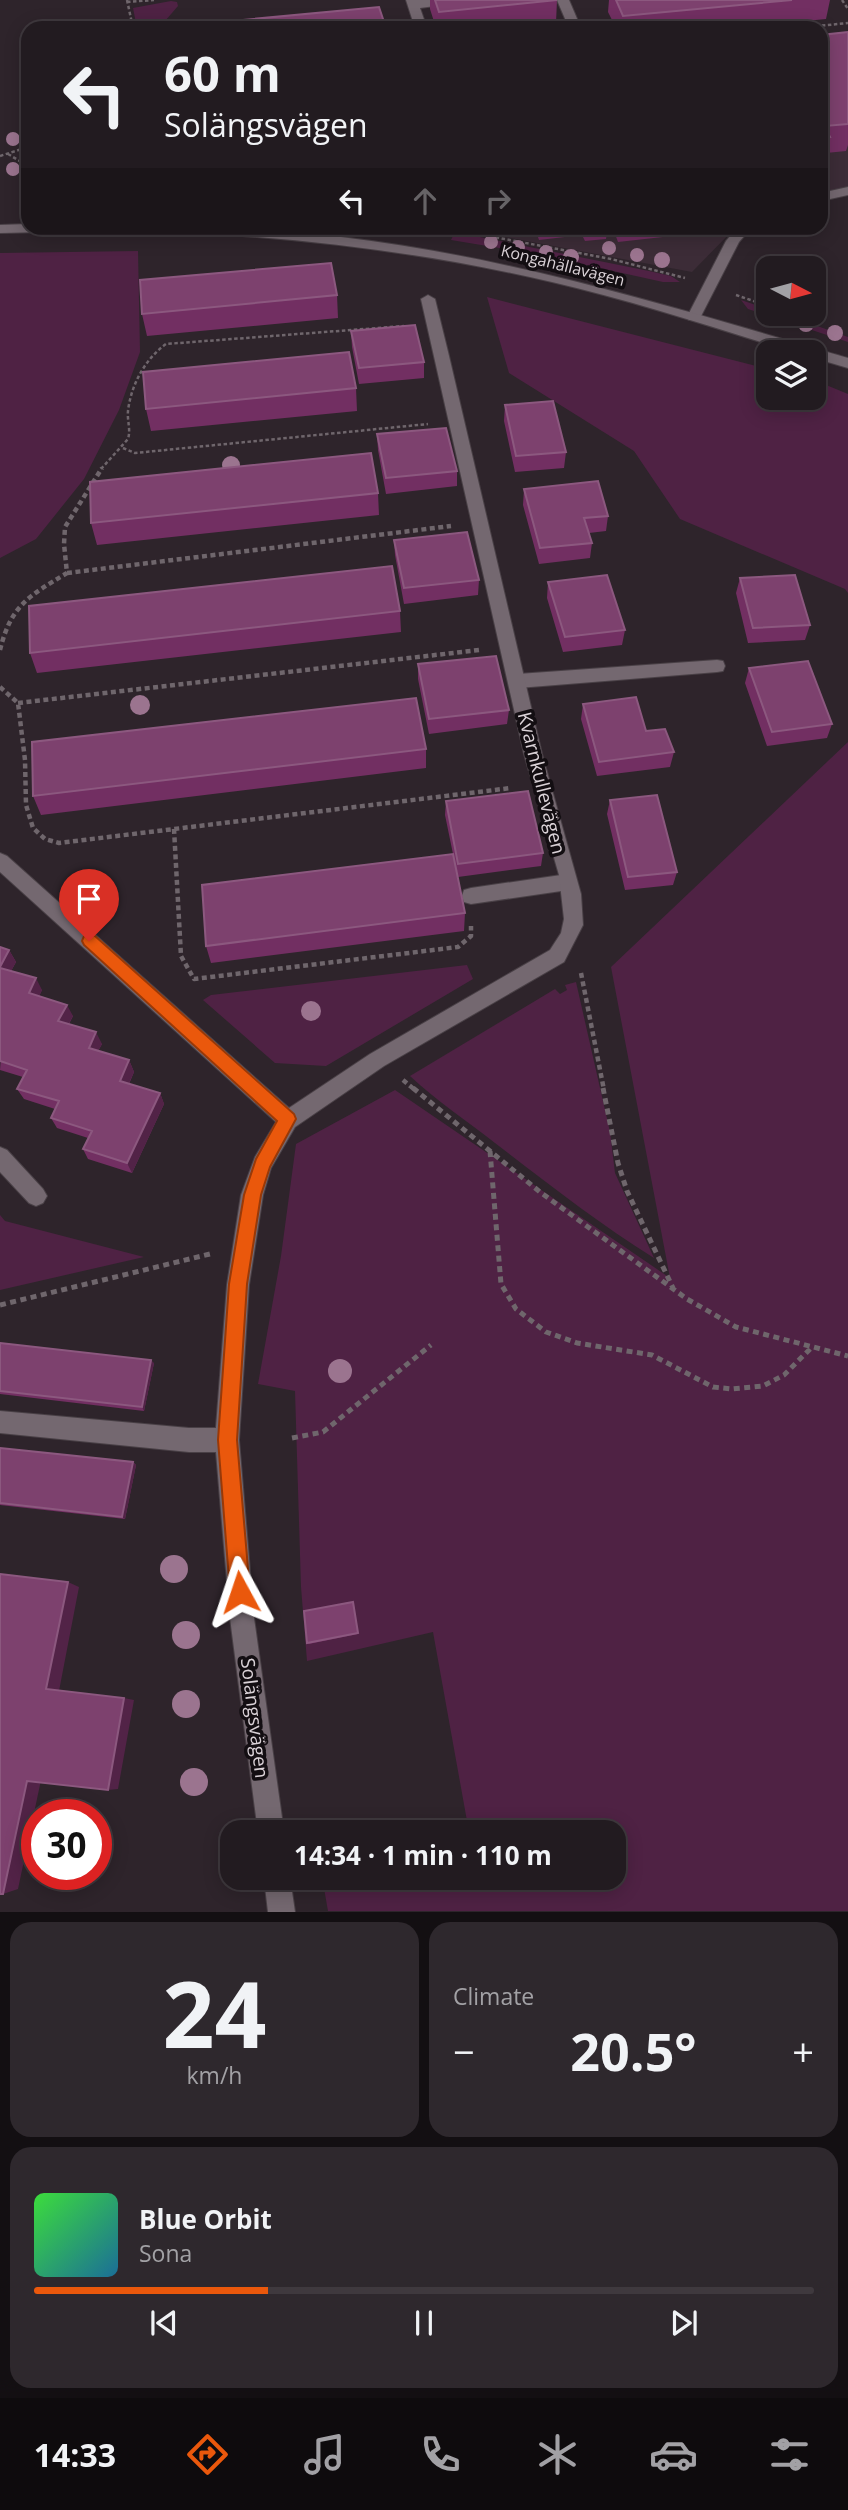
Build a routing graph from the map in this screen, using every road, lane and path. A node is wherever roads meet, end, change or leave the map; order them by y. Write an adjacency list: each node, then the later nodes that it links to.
1 (154, 0): 5 (path)
2 (458, 0): 6 (street)
3 (563, 0): 10 (street)
4 (842, 0): 7 (path)
5 (127, 1): 8 (path)
6 (412, 2): 9 (street)
7 (848, 9)
8 (131, 21)
9 (419, 21)
10 (572, 21)
11 (848, 23): 12 (path)
12 (828, 25)
13 (21, 150): 14 (path)
14 (8, 153): 15 (path); 16 (path)
15 (0, 156)
16 (21, 161)
17 (848, 191): 18 (street)
18 (828, 195)
19 (0, 229): 20 (street)
20 (21, 229)
21 (291, 235): 27 (street, Kongahällavägen)
22 (483, 235): 24 (path)
23 (738, 235): 24 (street)
24 (710, 286): 26 (path); 27 (street)
25 (429, 299): 39 (street, Kvarnkullevägen)
26 (756, 302)
27 (694, 317): 29 (street, Kongahällavägen)
28 (408, 325): 33 (path)
29 (771, 340)
30 (826, 356): 31 (street, Kongahällavägen)
31 (848, 363)
32 (433, 423): 33 (path)
33 (123, 448): 35 (path)
34 (455, 525): 35 (path)
35 (67, 573): 37 (path)
36 (483, 649): 41 (path)
37 (0, 650)
38 (717, 666): 39 (street)
39 (518, 681): 45 (street, Kvarnkullevägen)
40 (0, 687): 41 (path)
41 (18, 703): 43 (path)
42 (517, 788): 43 (path)
43 (174, 829): 46 (path)
44 (0, 861): 49 (street)
45 (568, 882): 46 (street); 47 (street, Kvarnkullevägen)
46 (471, 896)
47 (573, 931): 48 (street); 54 (path)
48 (377, 1060): 49 (street); 50 (path)
49 (288, 1119): 53 (street, Solängsvägen)
50 (490, 1150): 54 (path); 57 (path)
51 (0, 1157): 52 (street)
52 (36, 1196)
53 (243, 1246): 55 (path); 61 (street, Solängsvägen)
54 (673, 1289): 57 (path)
55 (0, 1305)
56 (430, 1345): 60 (path)
57 (812, 1347): 58 (path)
58 (848, 1356)
59 (0, 1422): 61 (street)
60 (292, 1438)
61 (227, 1440): 62 (street, Solängsvägen)
62 (269, 1820)
63 (279, 1890): 64 (street)
64 (282, 1912)

